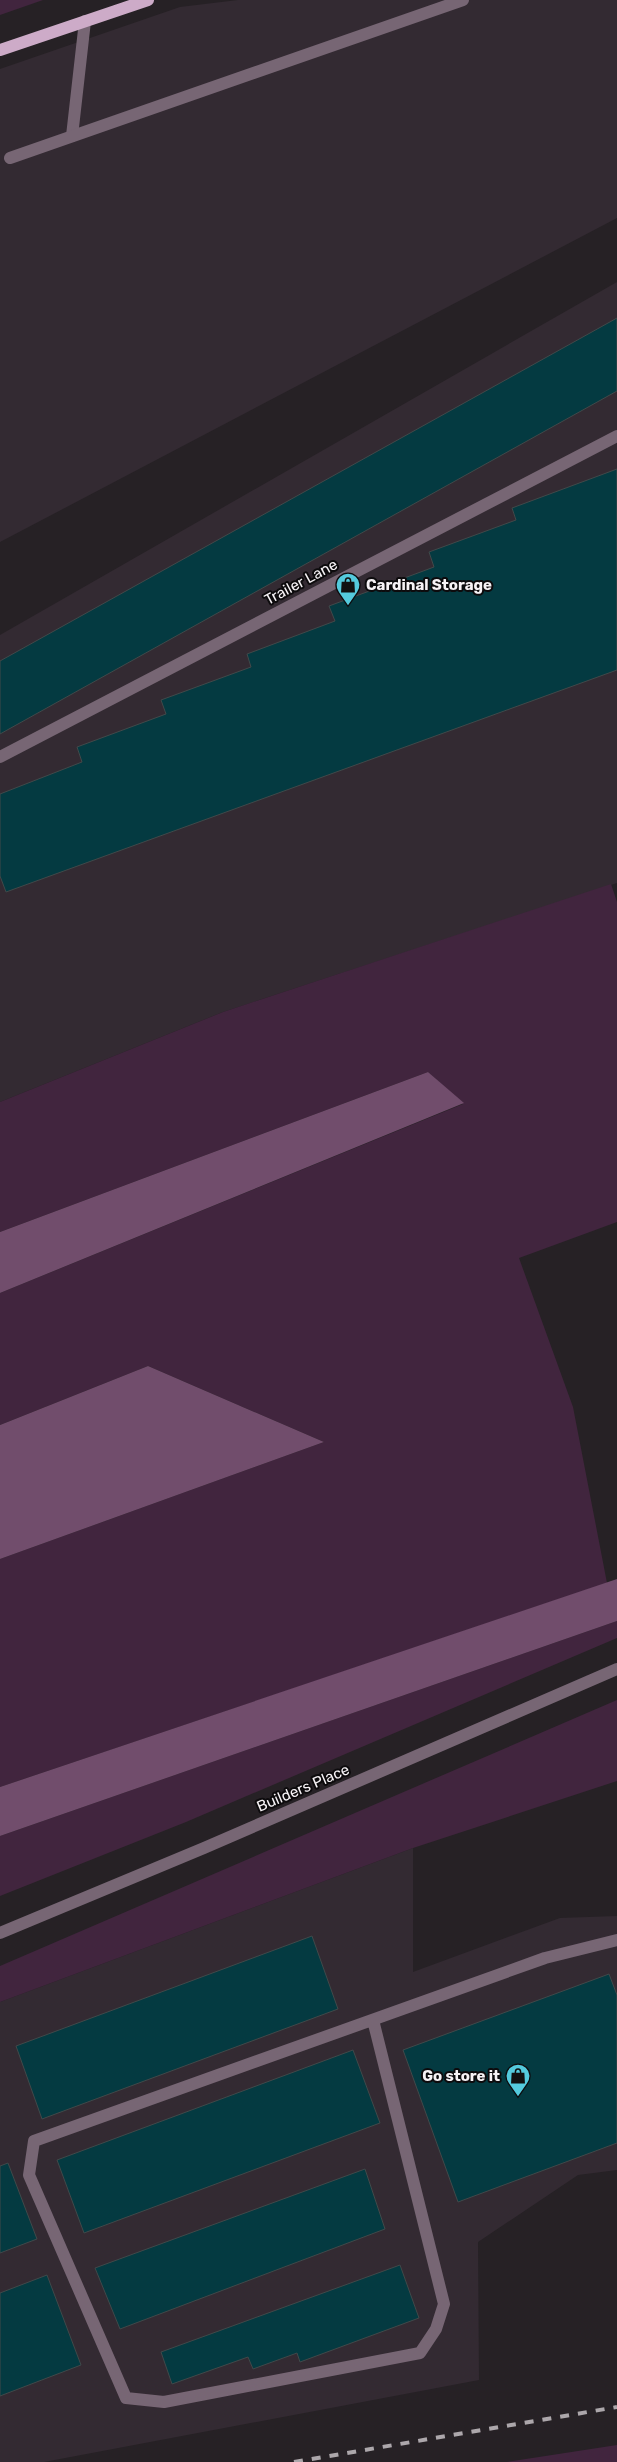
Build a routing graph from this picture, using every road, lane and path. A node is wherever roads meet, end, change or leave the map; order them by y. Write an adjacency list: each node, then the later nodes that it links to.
1 (148, 0): 3 (main road)
2 (463, 0): 5 (street)
3 (85, 21): 4 (main road); 5 (street)
4 (0, 50)
5 (72, 136): 6 (street)
6 (10, 158)
7 (617, 436): 8 (street, Trailer Lane)
8 (0, 757)
9 (617, 1669): 10 (street, Builders Place)
10 (0, 1933)
11 (617, 1940): 12 (street)
12 (373, 2020): 12 (street)

